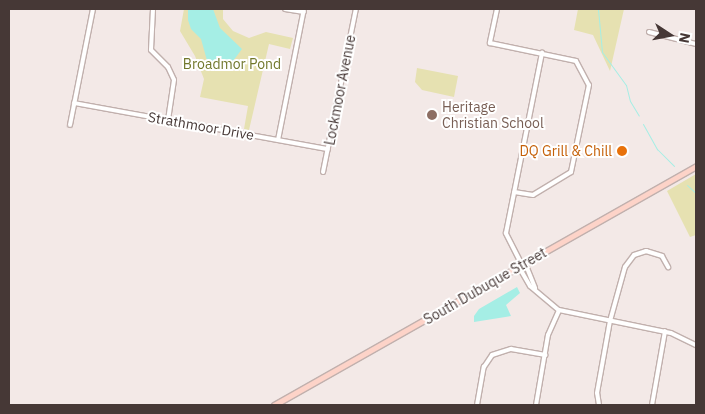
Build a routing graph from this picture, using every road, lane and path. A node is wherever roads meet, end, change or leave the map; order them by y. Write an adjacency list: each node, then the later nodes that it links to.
1 (93, 9): 10 (street)
2 (153, 9): 11 (street)
3 (285, 9): 6 (street)
4 (356, 9): 14 (street, Lockmoor Avenue)
5 (497, 9): 9 (street)
6 (304, 11): 13 (street)
7 (649, 32): 8 (street)
8 (696, 44)
9 (542, 53): 17 (street); 17 (street)
10 (74, 103): 11 (street, Strathmoor Drive); 12 (street)
11 (168, 120): 13 (street, Strathmoor Drive)
12 (70, 125)
13 (278, 140): 14 (street, Strathmoor Drive)
14 (328, 149): 16 (street, Lockmoor Avenue)
15 (696, 166): 18 (main road, South Dubuque Street)
16 (323, 172)
17 (514, 192): 18 (street)
18 (522, 265): 20 (street); 25 (main road, South Dubuque Street)
19 (668, 267): 21 (street)
20 (559, 310): 21 (street); 24 (street)
21 (610, 321): 22 (street); 28 (street)
22 (665, 331): 23 (street); 29 (street)
23 (696, 344)
24 (545, 355): 26 (street); 27 (street)
25 (274, 405)
26 (477, 405)
27 (536, 405)
28 (599, 405)
29 (652, 405)

